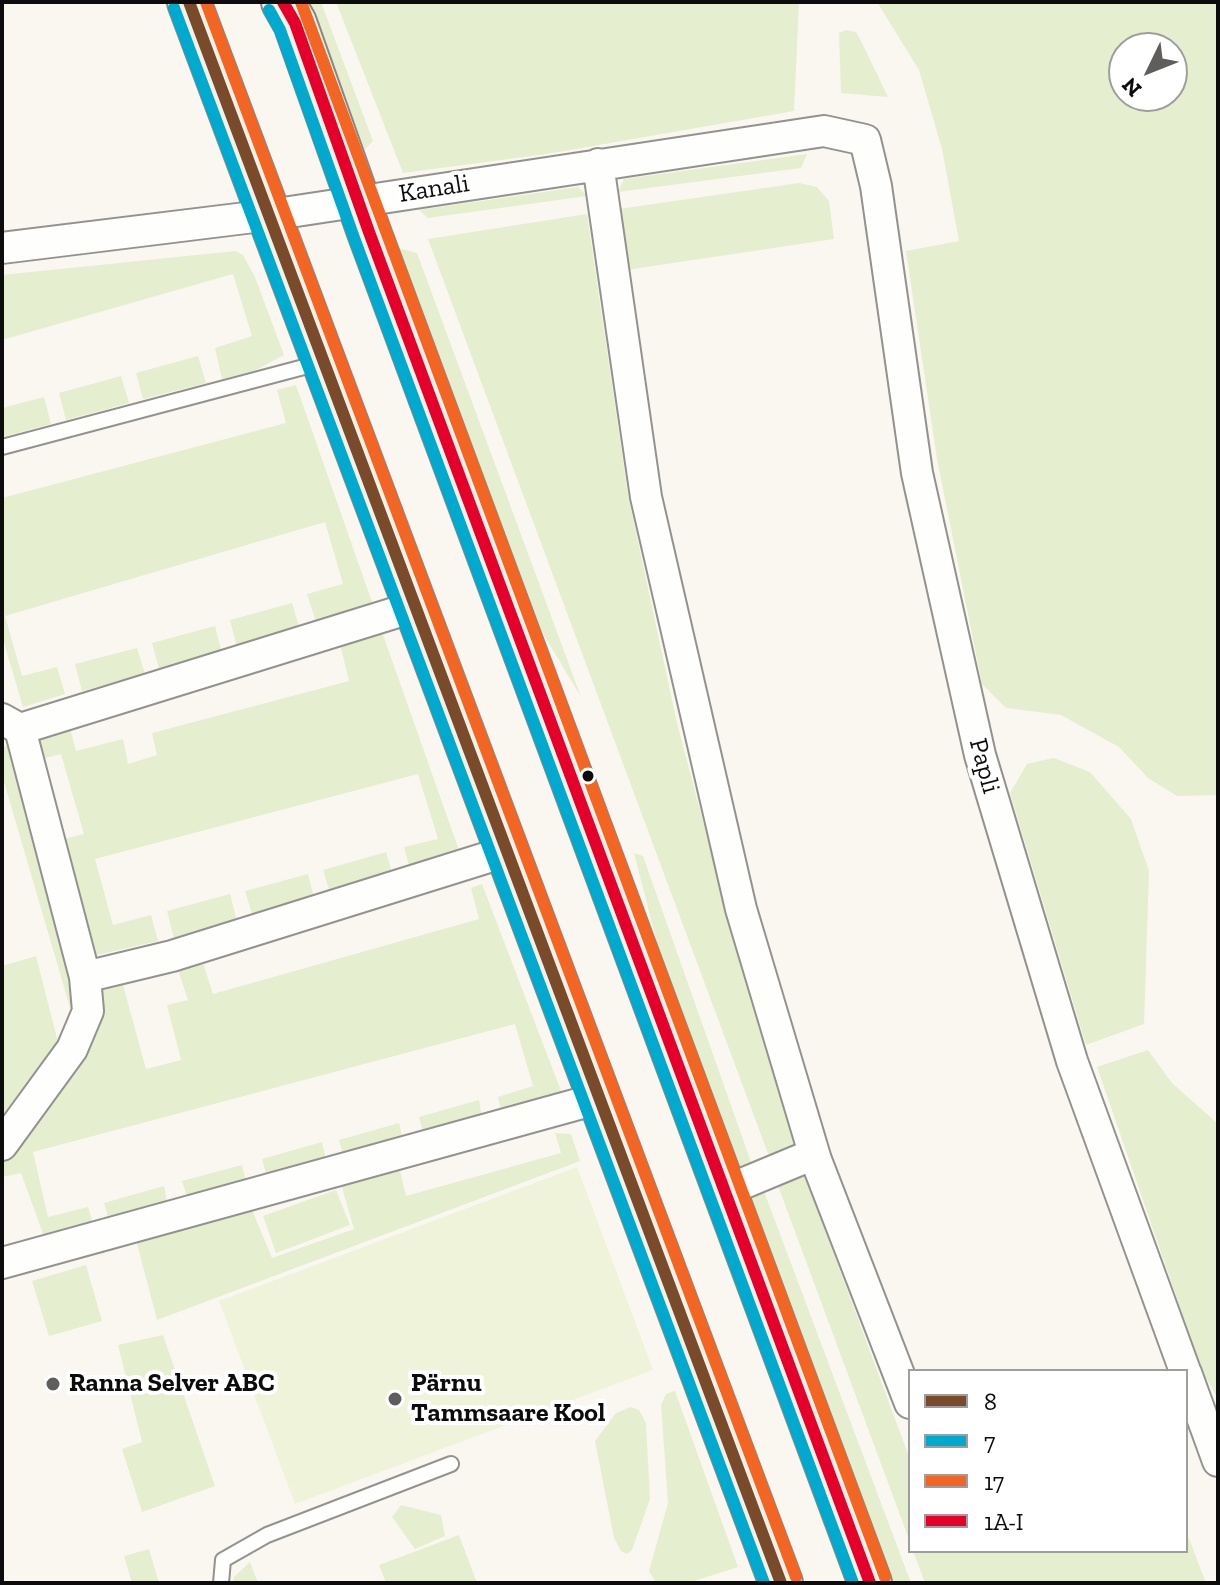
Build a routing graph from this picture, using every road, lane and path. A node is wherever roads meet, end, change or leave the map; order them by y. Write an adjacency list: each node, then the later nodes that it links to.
1 (189, 2): 6 (street)
2 (283, 2): 5 (street)
3 (865, 140): 4 (street, Kanali); 19 (street, Papli)
4 (598, 164): 5 (street, Kanali); 16 (street)
5 (359, 201): 6 (street, Kanali); 17 (street)
6 (270, 215): 7 (street, Kanali); 8 (street)
7 (2, 248)
8 (325, 361): 9 (lane); 10 (street)
9 (2, 447)
10 (417, 606): 11 (street); 12 (street)
11 (11, 724): 13 (street)
12 (508, 851): 13 (street); 14 (street)
13 (85, 977): 15 (street)
14 (600, 1098): 18 (street); 25 (street)
15 (2, 1145)
16 (814, 1154): 17 (street); 21 (street)
17 (725, 1191): 26 (street)
18 (2, 1263)
19 (1185, 1369)
20 (1188, 1378): 22 (street, Papli)
21 (908, 1398)
22 (1218, 1461)
23 (451, 1464): 24 (lane)
24 (221, 1583)
25 (781, 1583)
26 (870, 1583)

